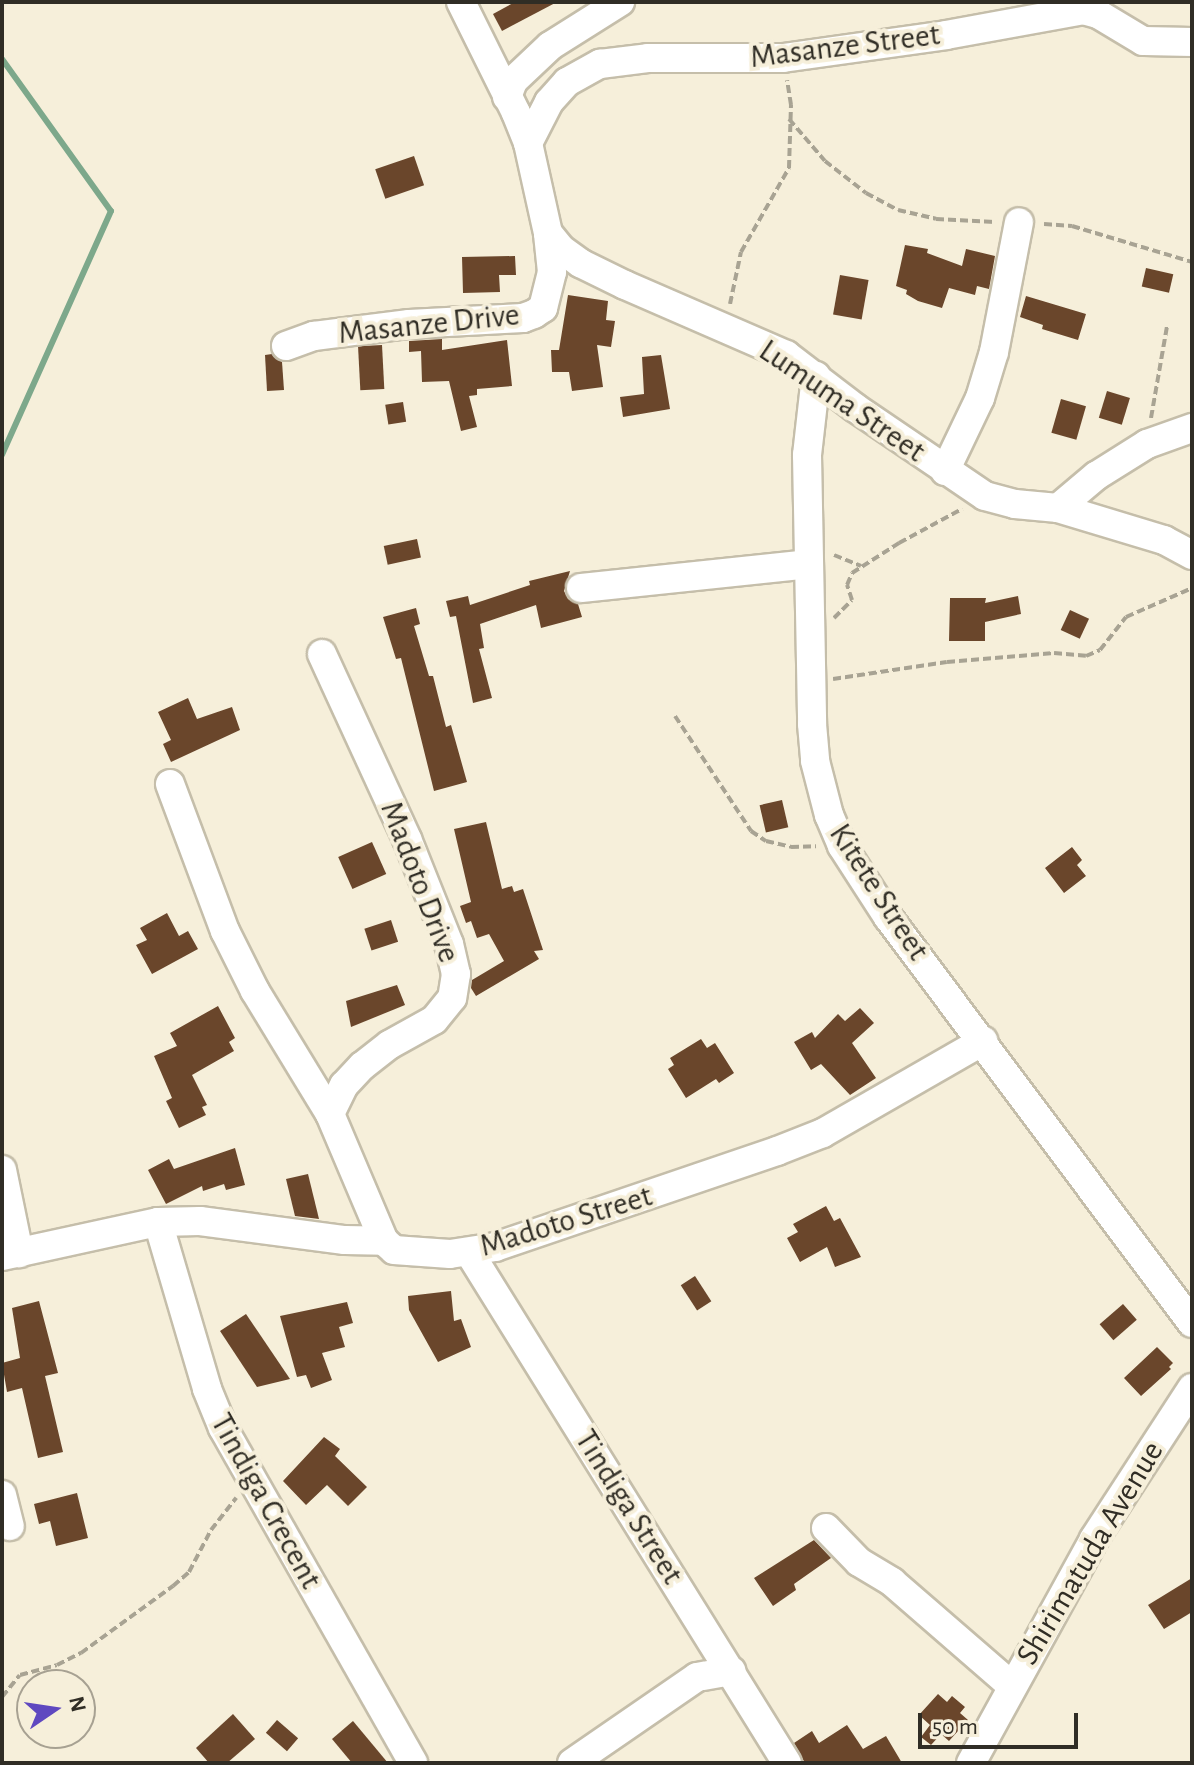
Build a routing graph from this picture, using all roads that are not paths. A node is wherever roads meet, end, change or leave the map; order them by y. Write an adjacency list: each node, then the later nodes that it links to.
1 (461, 2): 4 (street)
2 (620, 2): 4 (street)
3 (1192, 42): 5 (street, Masanze Street)
4 (507, 97): 5 (street)
5 (528, 143): 7 (street)
6 (1019, 222): 11 (street)
7 (548, 233): 8 (street, Masanze Drive); 9 (street, Lumuma Street)
8 (286, 346)
9 (816, 376): 11 (street, Lumuma Street); 14 (street, Kitete Street)
10 (1192, 428): 12 (street)
11 (945, 471): 12 (street, Lumuma Street)
12 (1058, 508): 13 (street, Lumuma Street)
13 (1192, 555)
14 (808, 564): 15 (street); 18 (street, Kitete Street)
15 (581, 588)
16 (322, 654): 19 (street, Madoto Drive)
17 (170, 784): 19 (street)
18 (983, 1041): 23 (street, Madoto Street); 25 (street, Kitete Street)
19 (330, 1114): 22 (street)
20 (2, 1170): 24 (street)
21 (158, 1222): 22 (street, Madoto Street); 24 (street); 32 (street, Tindiga Crecent)
22 (384, 1241): 23 (street, Madoto Street)
23 (469, 1252): 30 (street, Tindiga Street)
24 (11, 1255)
25 (1192, 1323)
26 (1190, 1397): 31 (street, Shirimatuda Avenue)
27 (2, 1495): 28 (street)
28 (10, 1526)
29 (826, 1528): 31 (street)
30 (731, 1671): 33 (street); 34 (street, Tindiga Street)
31 (1011, 1685): 35 (street, Shirimatuda Avenue)
32 (413, 1763)
33 (572, 1763)
34 (787, 1763)
35 (971, 1763)

